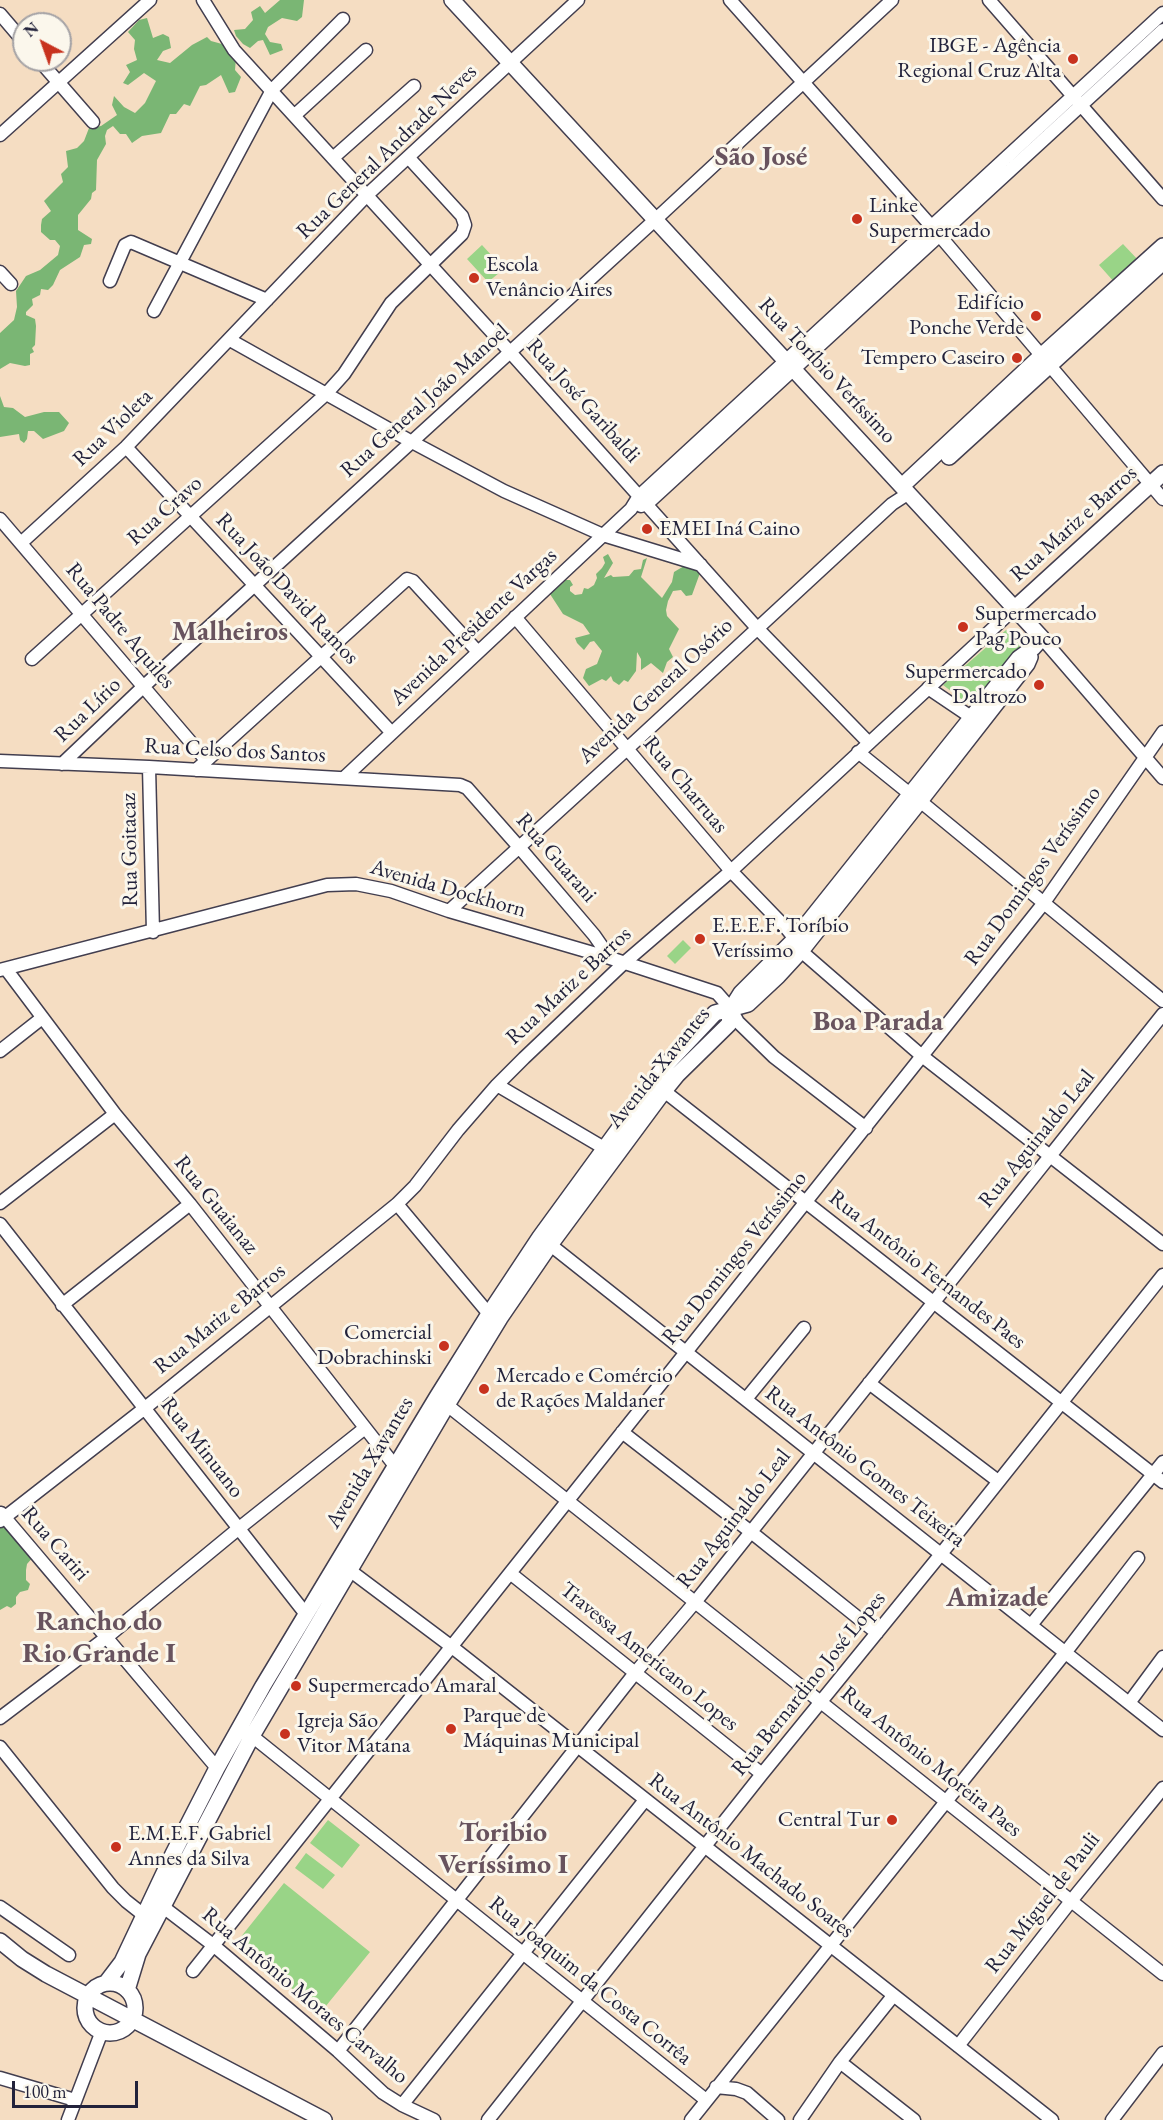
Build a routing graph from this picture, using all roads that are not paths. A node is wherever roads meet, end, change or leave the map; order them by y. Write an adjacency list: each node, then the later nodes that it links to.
1 (150, 0): 18 (street)
2 (203, 0): 20 (street, Rua José Garibaldi)
3 (452, 0): 14 (main road, Rua Toríbio Veríssimo)
4 (578, 0): 14 (street, Rua General Andrade Neves)
5 (730, 0): 17 (street)
6 (892, 0): 17 (street, Rua General João Manoel)
7 (989, 0): 21 (street)
8 (1163, 13): 15 (street, Avenida Presidente Vargas)
9 (0, 14): 11 (street)
10 (343, 19): 20 (street)
11 (12, 28)
12 (1163, 30): 15 (street, Avenida Presidente Vargas)
13 (366, 50): 22 (street)
14 (510, 63): 26 (street, Rua General Andrade Neves); 29 (main road, Rua Toríbio Veríssimo)
15 (1113, 67): 21 (street, Avenida Presidente Vargas)
16 (49, 72): 18 (street)
17 (804, 81): 29 (street, Rua General João Manoel); 30 (street)
18 (58, 82): 23 (street); 24 (street)
19 (414, 86): 25 (street)
20 (272, 90): 22 (street, Rua José Garibaldi); 32 (street)
21 (1076, 100): 28 (street); 30 (street, Avenida Presidente Vargas)
22 (295, 115): 25 (street, Rua José Garibaldi)
23 (93, 122)
24 (0, 135)
25 (333, 157): 27 (street, Rua José Garibaldi)
26 (408, 157): 27 (street, Rua General Andrade Neves); 34 (street, Rua Cravo)
27 (367, 195): 34 (street, Rua José Garibaldi); 39 (street, Rua General Andrade Neves)
28 (1163, 199)
29 (656, 219): 42 (street, Rua General João Manoel); 44 (main road, Rua Toríbio Veríssimo)
30 (936, 232): 43 (street); 44 (street, Avenida Presidente Vargas)
31 (1163, 246): 38 (main road, Avenida General Osório)
32 (179, 262): 36 (street); 39 (street); 40 (street)
33 (1163, 262): 38 (main road, Avenida General Osório)
34 (431, 266): 42 (street, Rua José Garibaldi); 45 (street, Rua Cravo)
35 (0, 272): 37 (street)
36 (110, 281)
37 (11, 284)
38 (1119, 294): 43 (main road, Avenida General Osório)
39 (267, 300): 41 (street, Rua General Andrade Neves)
40 (154, 311)
41 (230, 340): 45 (street); 47 (street, Rua Violeta)
42 (510, 352): 46 (street, Rua General João Manoel); 52 (street, Rua José Garibaldi)
43 (1045, 361): 49 (street); 50 (main road, Avenida General Osório)
44 (790, 364): 50 (main road, Rua Toríbio Veríssimo); 52 (street, Avenida Presidente Vargas)
45 (326, 394): 46 (street); 53 (street, Rua Cravo)
46 (412, 442): 55 (street); 58 (street, Rua General João Manoel)
47 (126, 447): 53 (street, Rua João David Ramos); 56 (street, Rua Violeta)
48 (1163, 473): 49 (main road, Rua Mariz e Barros)
49 (1150, 485): 51 (street); 59 (main road, Rua Mariz e Barros)
50 (906, 490): 59 (main road, Rua Toríbio Veríssimo); 62 (street, Avenida General Osório)
51 (1163, 499)
52 (643, 500): 55 (street, Avenida Presidente Vargas); 57 (street, Rua José Garibaldi)
53 (191, 517): 58 (street, Rua João David Ramos); 60 (street, Rua Cravo)
54 (0, 519): 56 (street, Rua Padre Aquiles)
55 (603, 535): 57 (street); 61 (street, Avenida Presidente Vargas)
56 (21, 543): 60 (street, Rua Padre Aquiles)
57 (702, 565): 62 (street, Rua José Garibaldi)
58 (253, 586): 65 (street, Rua João David Ramos); 67 (street, Rua General João Manoel)
59 (1015, 608): 63 (main road, Rua Toríbio Veríssimo); 68 (street, Rua Mariz e Barros)
60 (83, 614): 66 (street, Rua Cravo); 67 (street, Rua Padre Aquiles)
61 (515, 617): 64 (street, Avenida Presidente Vargas); 73 (street, Rua Charruas)
62 (757, 628): 72 (street, Rua José Garibaldi); 73 (street, Avenida General Osório)
63 (1038, 643): 69 (main road, Avenida Xavantes); 75 (street, Rua Toríbio Veríssimo); 84 (main road, Avenida Xavantes)
64 (478, 652): 65 (street); 71 (street, Avenida Presidente Vargas)
65 (322, 657): 71 (street, Rua João David Ramos); 76 (street)
66 (32, 659)
67 (144, 686): 76 (street, Rua Padre Aquiles); 78 (street, Rua Lírio)
68 (928, 688): 69 (street); 72 (street, Rua Mariz e Barros)
69 (971, 717): 84 (main road, Avenida Xavantes)
70 (1163, 732): 75 (street, Rua Domingos Veríssimo)
71 (392, 733): 81 (street, Avenida Presidente Vargas)
72 (869, 743): 74 (street, Rua Mariz e Barros)
73 (627, 749): 85 (street, Avenida General Osório); 86 (street, Rua Charruas)
74 (858, 752): 84 (street); 86 (street, Rua Mariz e Barros)
75 (1145, 757): 82 (street, Rua Toríbio Veríssimo); 87 (street, Rua Domingos Veríssimo)
76 (206, 760): 80 (street)
77 (0, 761): 78 (street, Rua Celso dos Santos)
78 (62, 764): 79 (street, Rua Celso dos Santos)
79 (149, 767): 80 (street, Rua Celso dos Santos); 89 (street, Rua Goitacaz)
80 (195, 770): 81 (street, Rua Celso dos Santos)
81 (345, 777): 83 (street, Rua Celso dos Santos)
82 (1163, 778)
83 (467, 788): 85 (street, Rua Guarani)
84 (915, 797): 87 (street); 90 (main road, Avenida Xavantes)
85 (519, 847): 88 (street, Avenida General Osório); 91 (street, Rua Guarani)
86 (731, 871): 90 (street, Rua Charruas); 92 (street, Rua Mariz e Barros)
87 (1044, 904): 95 (street); 101 (street, Rua Domingos Veríssimo)
88 (449, 910): 89 (street, Avenida Dockhorn); 91 (street, Avenida Dockhorn)
89 (153, 932): 93 (street, Avenida Dockhorn)
90 (798, 945): 96 (main road, Avenida Xavantes); 101 (street, Rua Charruas)
91 (610, 958): 92 (street, Avenida Dockhorn)
92 (624, 963): 94 (street, Avenida Dockhorn); 102 (street, Rua Mariz e Barros)
93 (3, 970): 99 (street, Rua Guaianaz)
94 (707, 989): 96 (street, Avenida Dockhorn); 97 (street)
95 (1163, 1001)
96 (731, 1009): 97 (main road, Avenida Xavantes); 103 (main road, Avenida Xavantes); 105 (street, Avenida Dockhorn)
97 (715, 1013): 106 (main road, Avenida Xavantes)
98 (1163, 1014): 107 (street, Rua Aguinaldo Leal)
99 (42, 1018): 100 (street); 104 (street, Rua Guaianaz)
100 (0, 1051)
101 (922, 1056): 105 (street, Rua Domingos Veríssimo); 107 (street, Rua Charruas)
102 (497, 1085): 106 (street); 111 (street, Rua Mariz e Barros)
103 (664, 1091): 109 (street, Rua Antônio Fernandes Paes); 113 (main road, Avenida Xavantes)
104 (115, 1114): 108 (street); 110 (street, Rua Guaianaz)
105 (866, 1128): 109 (street, Rua Domingos Veríssimo)
106 (604, 1148): 113 (main road, Avenida Xavantes)
107 (1050, 1156): 114 (street, Rua Charruas); 116 (street, Rua Aguinaldo Leal)
108 (0, 1203)
109 (807, 1203): 116 (street, Rua Antônio Fernandes Paes); 121 (street, Rua Domingos Veríssimo)
110 (190, 1204): 117 (street); 118 (street, Rua Guaianaz)
111 (398, 1204): 118 (street, Rua Mariz e Barros); 119 (street)
112 (0, 1224): 117 (street, Rua Minuano)
113 (545, 1241): 119 (main road, Avenida Xavantes); 121 (street, Rua Antônio Gomes Teixeira); 125 (main road, Avenida Xavantes)
114 (1163, 1244)
115 (1163, 1275): 124 (street, Rua Bernardino José Lopes)
116 (932, 1303): 122 (street, Rua Aguinaldo Leal); 124 (street, Rua Antônio Fernandes Paes)
117 (62, 1305): 126 (street, Rua Minuano)
118 (270, 1306): 126 (street, Rua Mariz e Barros); 127 (street, Rua Guaianaz)
119 (489, 1314): 131 (main road, Avenida Xavantes)
120 (804, 1328): 123 (street)
121 (685, 1353): 123 (street, Rua Antônio Gomes Teixeira); 128 (street, Rua Domingos Veríssimo)
122 (869, 1383): 129 (street, Rua Aguinaldo Leal); 133 (street)
123 (746, 1399): 129 (street, Rua Antônio Gomes Teixeira)
124 (1062, 1403): 132 (street, Rua Antônio Fernandes Paes); 133 (street, Rua Bernardino José Lopes)
125 (447, 1405): 135 (street, Rua Antônio Moreira Paes); 141 (main road, Avenida Xavantes)
126 (145, 1408): 136 (street, Rua Mariz e Barros); 137 (street, Rua Minuano)
127 (365, 1428): 131 (street, Rua Guaianaz); 137 (street)
128 (622, 1432): 135 (street, Rua Domingos Veríssimo); 138 (street)
129 (813, 1453): 138 (street, Rua Aguinaldo Leal); 139 (street, Rua Antônio Gomes Teixeira)
130 (1163, 1462): 132 (street)
131 (395, 1466): 141 (main road, Avenida Xavantes)
132 (1153, 1473): 134 (street, Rua Antônio Fernandes Paes); 145 (street)
133 (998, 1481): 139 (street, Rua Bernardino José Lopes)
134 (1163, 1482)
135 (568, 1499): 142 (street, Rua Domingos Veríssimo); 143 (street, Rua Antônio Moreira Paes)
136 (1, 1517): 147 (street, Rua Cariri)
137 (238, 1529): 144 (street, Rua Minuano); 147 (street)
138 (752, 1532): 143 (street, Rua Aguinaldo Leal); 146 (street)
139 (941, 1554): 145 (street, Rua Antônio Gomes Teixeira); 146 (street, Rua Bernardino José Lopes)
140 (1138, 1558): 149 (street)
141 (343, 1565): 144 (main road, Avenida Xavantes); 148 (street, Rua Antônio Machado Soares); 156 (main road, Avenida Xavantes)
142 (510, 1573): 148 (street, Rua Domingos Veríssimo); 151 (street, Travessa Americano Lopes)
143 (696, 1601): 151 (street, Rua Aguinaldo Leal); 152 (street, Rua Antônio Moreira Paes)
144 (305, 1613): 159 (main road, Avenida Xavantes)
145 (1031, 1625): 149 (street, Rua Antônio Gomes Teixeira)
146 (877, 1633): 152 (street, Rua Bernardino José Lopes)
147 (107, 1637): 154 (street); 159 (street, Rua Cariri)
148 (452, 1647): 158 (street, Rua Antônio Machado Soares); 162 (street, Rua Domingos Veríssimo)
149 (1065, 1653): 153 (street, Rua Antônio Gomes Teixeira); 164 (street)
150 (1163, 1657): 153 (street)
151 (635, 1673): 158 (street, Rua Aguinaldo Leal); 160 (street, Travessa Americano Lopes)
152 (820, 1701): 160 (street, Rua Bernardino José Lopes); 164 (street, Rua Antônio Moreira Paes)
153 (1130, 1703): 155 (street, Rua Antônio Gomes Teixeira)
154 (0, 1718)
155 (1163, 1730)
156 (252, 1736): 162 (street, Rua Joaquim da Costa Corrêa); 168 (main road, Avenida Xavantes)
157 (0, 1747): 170 (street)
158 (577, 1747): 163 (street, Rua Antônio Machado Soares); 166 (street, Rua Aguinaldo Leal)
159 (217, 1768): 168 (main road, Avenida Xavantes)
160 (762, 1774): 165 (street, Rua Bernardino José Lopes)
161 (1163, 1788): 167 (street, Rua Miguel de Pauli)
162 (330, 1798): 166 (street, Rua Joaquim da Costa Corrêa); 172 (street, Rua Domingos Veríssimo)
163 (645, 1800): 165 (street, Rua Antônio Machado Soares); 174 (street)
164 (946, 1800): 167 (street, Rua Antônio Moreira Paes); 173 (street)
165 (705, 1847): 173 (street, Rua Antônio Machado Soares); 182 (street, Rua Bernardino José Lopes)
166 (457, 1900): 174 (street, Rua Joaquim da Costa Corrêa); 186 (street, Rua Aguinaldo Leal)
167 (1071, 1901): 177 (street, Rua Antônio Moreira Paes); 185 (street, Rua Miguel de Pauli)
168 (157, 1902): 170 (main road, Avenida Xavantes); 172 (street, Rua Antônio Moraes Carvalho)
169 (0, 1907): 175 (street)
170 (149, 1919): 178 (main road, Avenida Xavantes); 179 (main road, Avenida Xavantes)
171 (0, 1941): 181 (main road)
172 (213, 1945): 176 (street, Rua Domingos Veríssimo); 186 (street, Rua Antônio Moraes Carvalho)
173 (831, 1946): 180 (street, Rua Antônio Machado Soares); 190 (street)
174 (521, 1953): 182 (street, Rua Joaquim da Costa Corrêa); 193 (street)
175 (69, 1955)
176 (193, 1971)
177 (1163, 1974)
178 (106, 1983): 179 (main road); 181 (main road, Avenida Xavantes)
179 (128, 1990): 183 (main road, Avenida Xavantes)
180 (893, 1996): 185 (street, Rua Antônio Machado Soares); 188 (street)
181 (88, 1997): 183 (main road); 184 (main road)
182 (582, 2001): 192 (street, Rua Joaquim da Costa Corrêa); 197 (street, Rua Bernardino José Lopes)
183 (132, 2020): 184 (main road); 195 (main road)
184 (102, 2031): 191 (street)
185 (958, 2046): 202 (street, Rua Antônio Machado Soares)
186 (338, 2051): 193 (street, Rua Antônio Moraes Carvalho)
187 (1163, 2053): 203 (street)
188 (840, 2062): 200 (street); 201 (street)
189 (0, 2078): 191 (street)
190 (716, 2087): 192 (street); 199 (street)
191 (75, 2100): 194 (street)
192 (706, 2100): 198 (street)
193 (402, 2105): 196 (street, Rua Antônio Moraes Carvalho)
194 (68, 2120)
195 (324, 2120)
196 (434, 2120)
197 (488, 2120)
198 (691, 2120)
199 (778, 2120)
200 (800, 2120)
201 (914, 2120)
202 (1052, 2120)
203 (1112, 2120)

